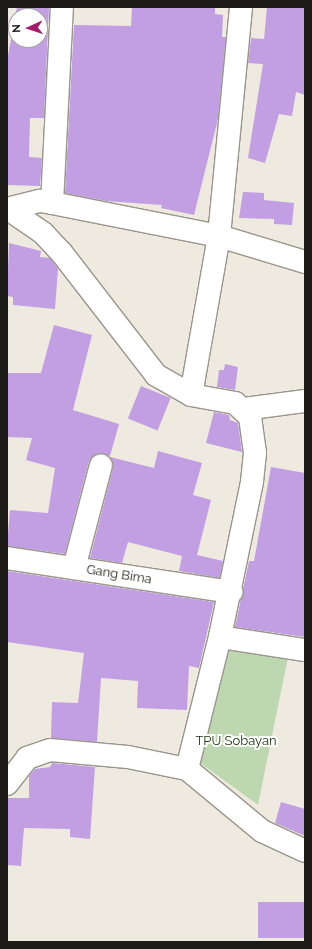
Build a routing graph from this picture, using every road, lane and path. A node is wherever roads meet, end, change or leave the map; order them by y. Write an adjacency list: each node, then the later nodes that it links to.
1 (62, 7): 3 (street)
2 (242, 7): 5 (street)
3 (46, 202): 4 (street); 5 (street)
4 (11, 208): 7 (street)
5 (219, 236): 6 (street); 7 (street)
6 (305, 262)
7 (191, 395): 9 (street)
8 (305, 401): 9 (street)
9 (244, 409): 13 (street)
10 (101, 465): 12 (street)
11 (7, 558): 12 (street, Gang Bima)
12 (74, 568): 13 (street, Gang Bima)
13 (231, 592): 14 (street)
14 (220, 637): 15 (street); 16 (street)
15 (305, 650)
16 (187, 769): 17 (street); 18 (street)
17 (7, 784)
18 (305, 850)

